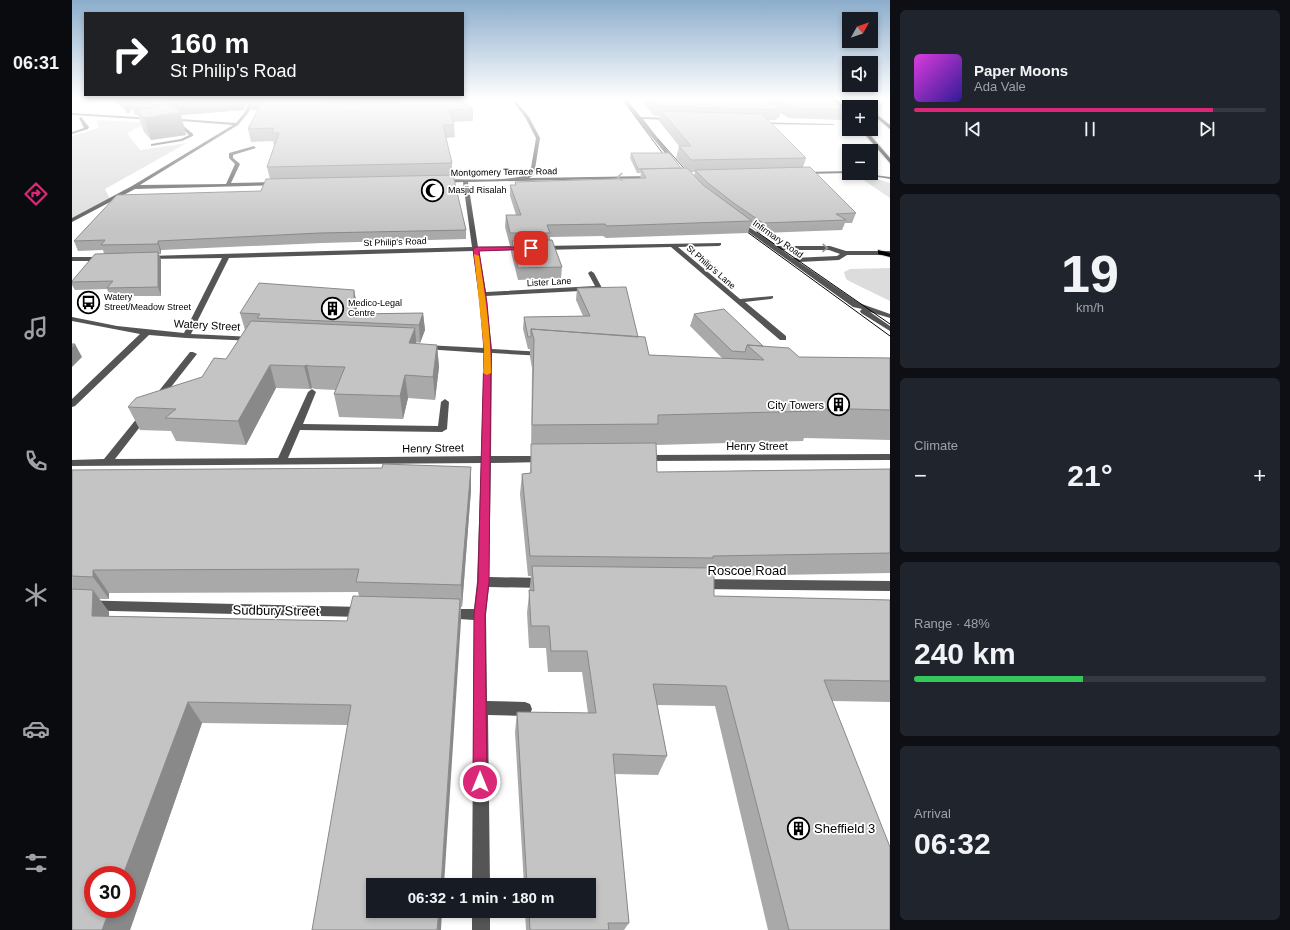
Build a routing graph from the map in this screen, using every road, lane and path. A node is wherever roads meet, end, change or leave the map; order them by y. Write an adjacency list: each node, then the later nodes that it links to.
1 (162, 143): 5 (street)
2 (205, 143): 20 (street)
3 (537, 143): 15 (street)
4 (659, 143): 9 (street)
5 (153, 145)
6 (878, 146): 8 (highway)
7 (254, 147): 18 (street)
8 (890, 161)
9 (679, 167)
10 (842, 172): 11 (street)
11 (794, 173)
12 (660, 176): 15 (street, Montgomery Terrace Road, one-way to 15)
13 (878, 176): 14 (street)
14 (890, 178)
15 (522, 179): 16 (street, Montgomery Terrace Road)
16 (465, 180): 17 (street, Montgomery Terrace Road); 26 (street)
17 (432, 181)
18 (228, 184): 19 (street); 20 (street)
19 (282, 184)
20 (134, 187): 22 (street)
21 (735, 219): 25 (street, Infirmary Road)
22 (72, 220)
23 (719, 244): 24 (street, St Philip's Road)
24 (673, 246): 26 (street, St Philip's Road); 38 (street, St Philip's Lane)
25 (777, 248): 28 (street, one-way to 28); 34 (street, Infirmary Road)
26 (476, 249): 30 (street, St Philip's Road); 36 (street)
27 (881, 252): 28 (street); 29 (highway)
28 (845, 253): 34 (street)
29 (890, 253)
30 (226, 257): 31 (street, St Philip's Road); 44 (street)
31 (136, 258)
32 (72, 259): 33 (street)
33 (112, 259)
34 (792, 260): 39 (street, Infirmary Road)
35 (591, 273): 36 (street, Lister Lane)
36 (482, 294): 48 (street)
37 (771, 297): 38 (street, St Philip's Lane)
38 (738, 301): 45 (street, St Philip's Lane)
39 (856, 305): 40 (street, Infirmary Road); 42 (street)
40 (890, 316)
41 (72, 319): 43 (street, Watery Street)
42 (890, 330)
43 (147, 332): 44 (street, Watery Street); 53 (street)
44 (186, 336): 46 (street, Watery Street)
45 (783, 338)
46 (266, 340)
47 (417, 347): 48 (street)
48 (488, 350): 50 (street); 57 (street)
49 (193, 354): 60 (street)
50 (555, 355)
51 (312, 392): 54 (street)
52 (445, 402): 54 (street)
53 (72, 404)
54 (296, 428): 59 (street)
55 (890, 457): 56 (street, Henry Street)
56 (637, 458)
57 (485, 459): 58 (street, Henry Street); 59 (street, Henry Street); 62 (street)
58 (558, 459)
59 (282, 461): 60 (street, Henry Street)
60 (107, 462): 61 (street, Henry Street)
61 (72, 463)
62 (483, 582): 63 (street); 69 (street)
63 (555, 583)
64 (691, 584): 65 (street, Roscoe Road)
65 (890, 586)
66 (72, 606): 67 (street, Sudbury Street)
67 (376, 613)
68 (432, 614): 69 (street)
69 (480, 615): 70 (street)
70 (480, 708): 71 (street); 72 (street)
71 (525, 709)
72 (481, 878)
73 (481, 918): 74 (street)
74 (481, 930)

